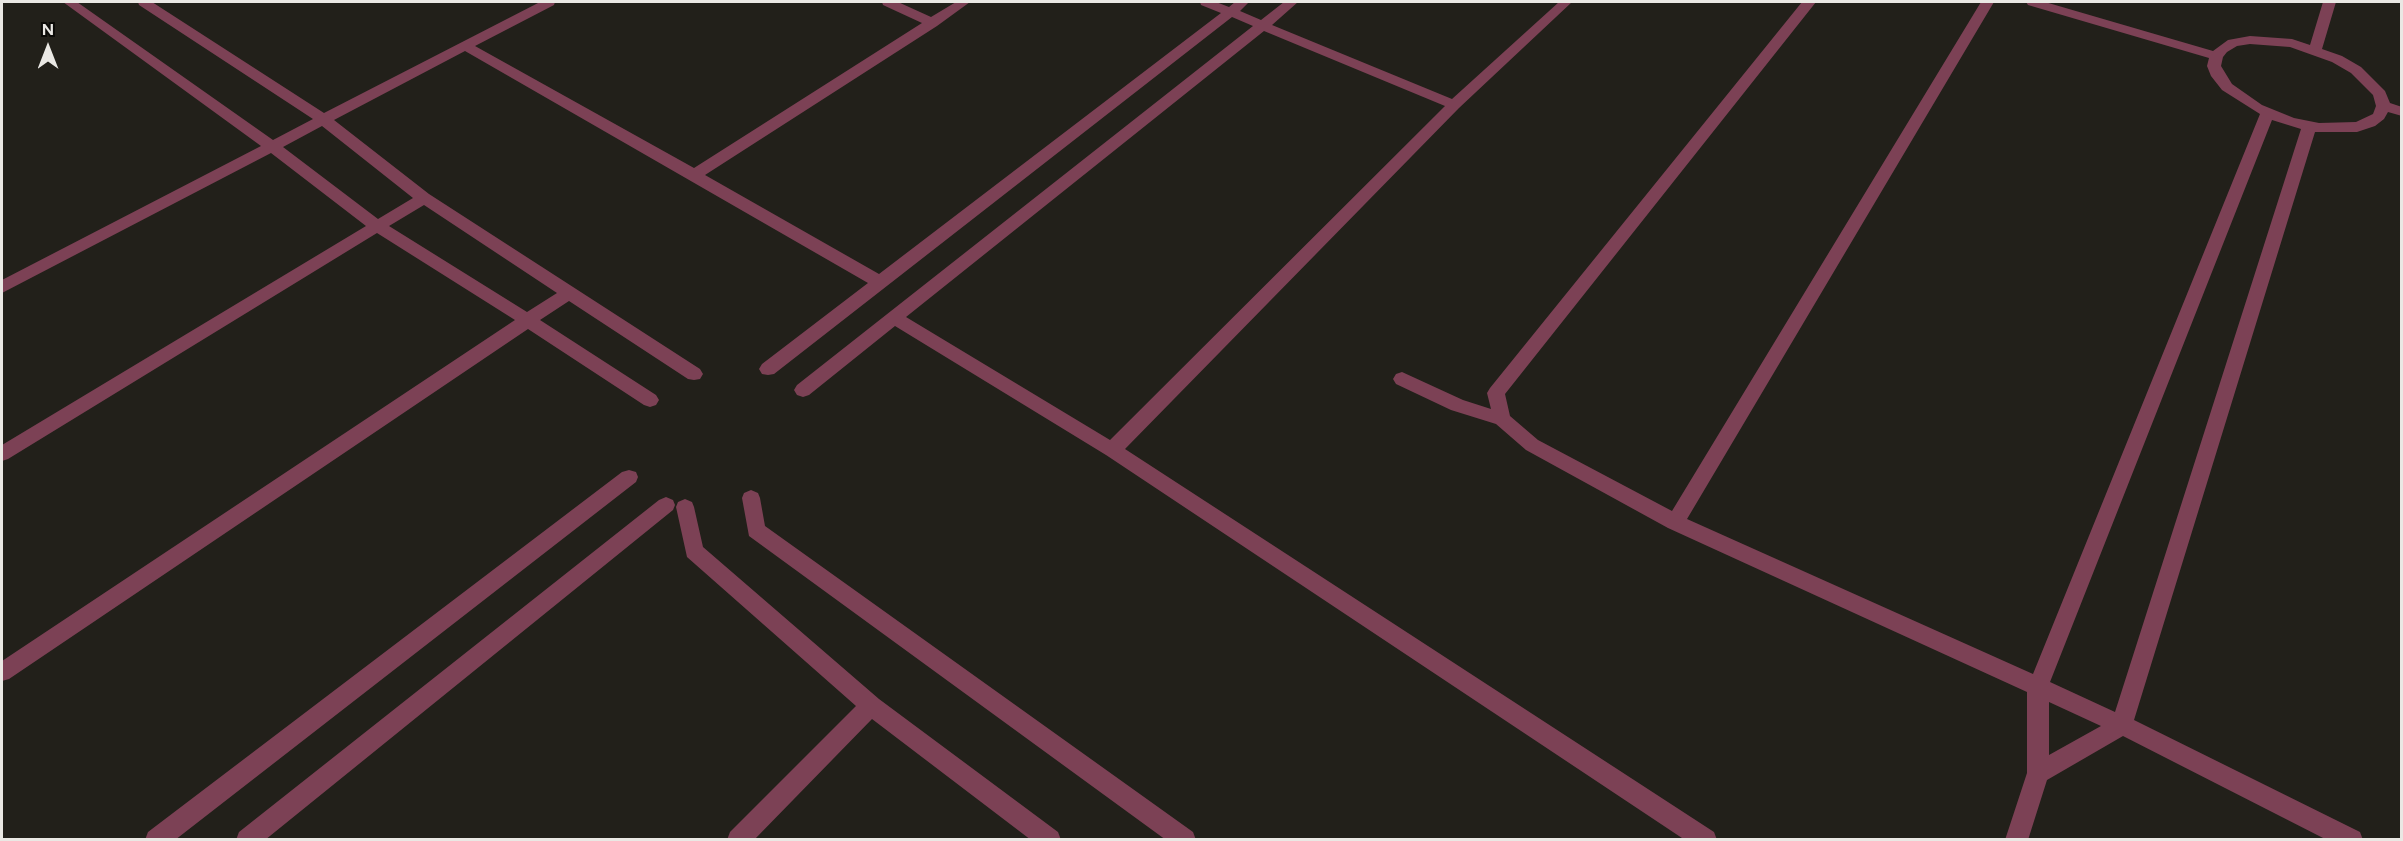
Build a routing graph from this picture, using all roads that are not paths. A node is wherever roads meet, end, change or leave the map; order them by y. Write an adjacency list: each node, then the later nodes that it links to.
1 (69, 2): 25 (street)
2 (144, 2): 23 (street)
3 (549, 2): 16 (street)
4 (888, 2): 14 (street)
5 (964, 2): 14 (street)
6 (1206, 2): 13 (street)
7 (1292, 2): 15 (street)
8 (1566, 2): 19 (street)
9 (1809, 2): 39 (street)
10 (1988, 2): 44 (street)
11 (2033, 2): 18 (street)
12 (2330, 2): 17 (street)
13 (1237, 6): 15 (street); 29 (street)
14 (932, 23): 26 (street)
15 (1264, 25): 19 (street); 32 (street)
16 (465, 46): 23 (street); 26 (street)
17 (2315, 50): 18 (street); 20 (street)
18 (2216, 56): 22 (street)
19 (1454, 105): 40 (street)
20 (2383, 106): 21 (street); 24 (street)
21 (2402, 112)
22 (2267, 114): 24 (street); 46 (street)
23 (324, 120): 25 (street); 27 (street)
24 (2309, 126): 48 (street)
25 (273, 147): 28 (street); 30 (street)
26 (694, 175): 29 (street)
27 (424, 198): 28 (street); 31 (street)
28 (377, 226): 33 (street); 41 (street)
29 (880, 282): 34 (street)
30 (2, 287)
31 (570, 292): 33 (street); 35 (street)
32 (894, 318): 37 (street); 40 (street)
33 (527, 320): 38 (street); 45 (street)
34 (768, 369)
35 (694, 374)
36 (1402, 379): 39 (street)
37 (803, 390)
38 (650, 400)
39 (1502, 419): 44 (street)
40 (1112, 450): 55 (street)
41 (2, 454)
42 (630, 477): 50 (street)
43 (751, 498): 54 (street)
44 (1675, 522): 46 (street)
45 (2, 672)
46 (2038, 687): 48 (street); 49 (street)
47 (871, 706): 51 (street); 52 (street); 53 (street)
48 (2122, 725): 49 (street); 57 (street)
49 (2038, 773): 56 (street)
50 (156, 840)
51 (247, 840)
52 (738, 840)
53 (1050, 840)
54 (1185, 840)
55 (1706, 840)
56 (2016, 840)
57 (2352, 840)

